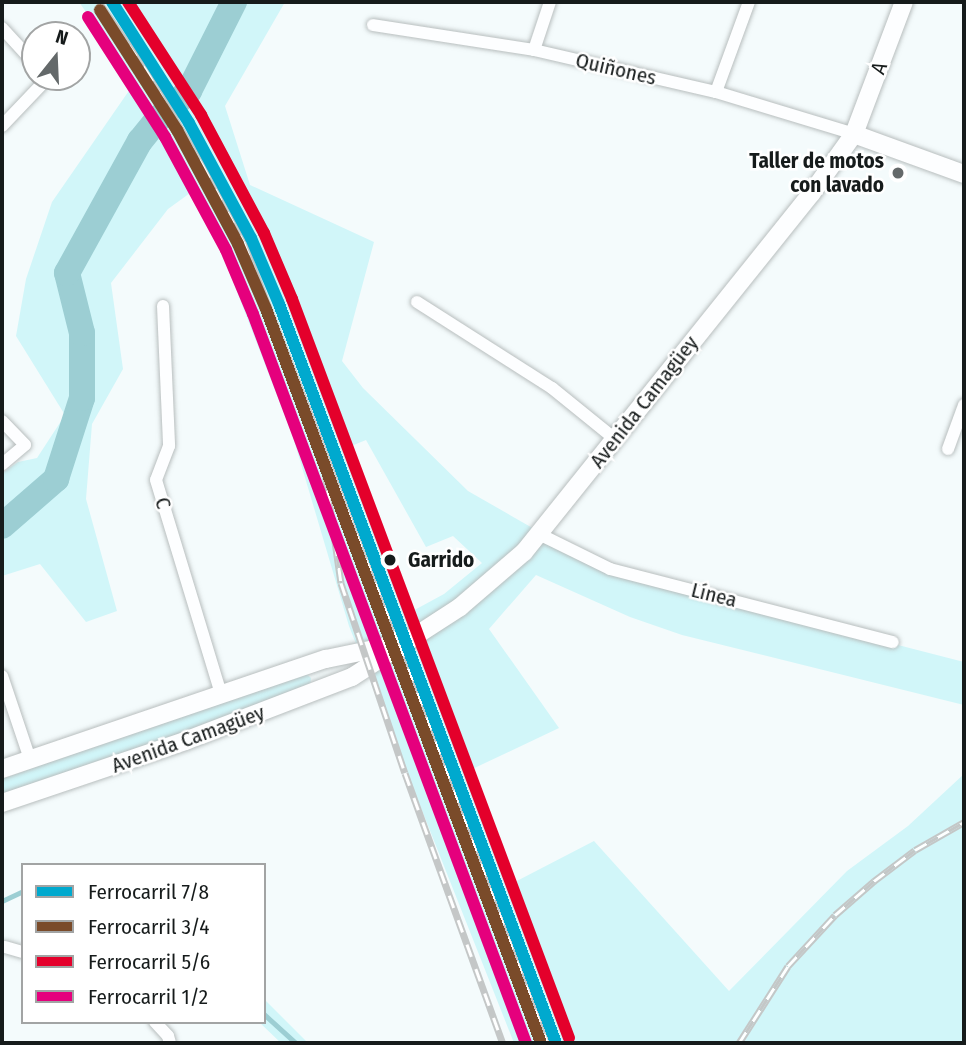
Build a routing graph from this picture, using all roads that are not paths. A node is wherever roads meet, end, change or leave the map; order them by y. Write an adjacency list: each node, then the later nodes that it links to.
1 (550, 2): 7 (street)
2 (749, 2): 9 (street)
3 (904, 2): 11 (main road, A)
4 (373, 25): 7 (street, Quiñones)
5 (2, 28): 6 (street)
6 (21, 49)
7 (534, 50): 9 (street, Quiñones)
8 (35, 91): 10 (street)
9 (716, 92): 11 (street, Quiñones)
10 (2, 126)
11 (854, 134): 12 (main road); 17 (main road, Avenida Camagüey)
12 (964, 174)
13 (417, 302): 17 (street)
14 (163, 306): 26 (street, C)
15 (964, 405): 18 (street)
16 (2, 421): 19 (street)
17 (615, 439): 20 (main road, Avenida Camagüey)
18 (948, 449)
19 (2, 464)
20 (539, 534): 21 (street, Línea); 22 (main road, Avenida Camagüey)
21 (893, 642)
22 (406, 643): 23 (main road, Avenida Camagüey); 25 (main road, Avenida Camagüey)
23 (326, 659): 25 (main road); 26 (main road, Avenida Camagüey)
24 (2, 677): 27 (street)
25 (334, 685): 29 (main road, Avenida Camagüey)
26 (221, 694): 27 (main road, Avenida Camagüey)
27 (30, 759): 28 (main road, Avenida Camagüey)
28 (2, 769)
29 (2, 803)
30 (5, 947): 31 (street)
31 (21, 951)
32 (157, 1024): 33 (street)
33 (170, 1043)

